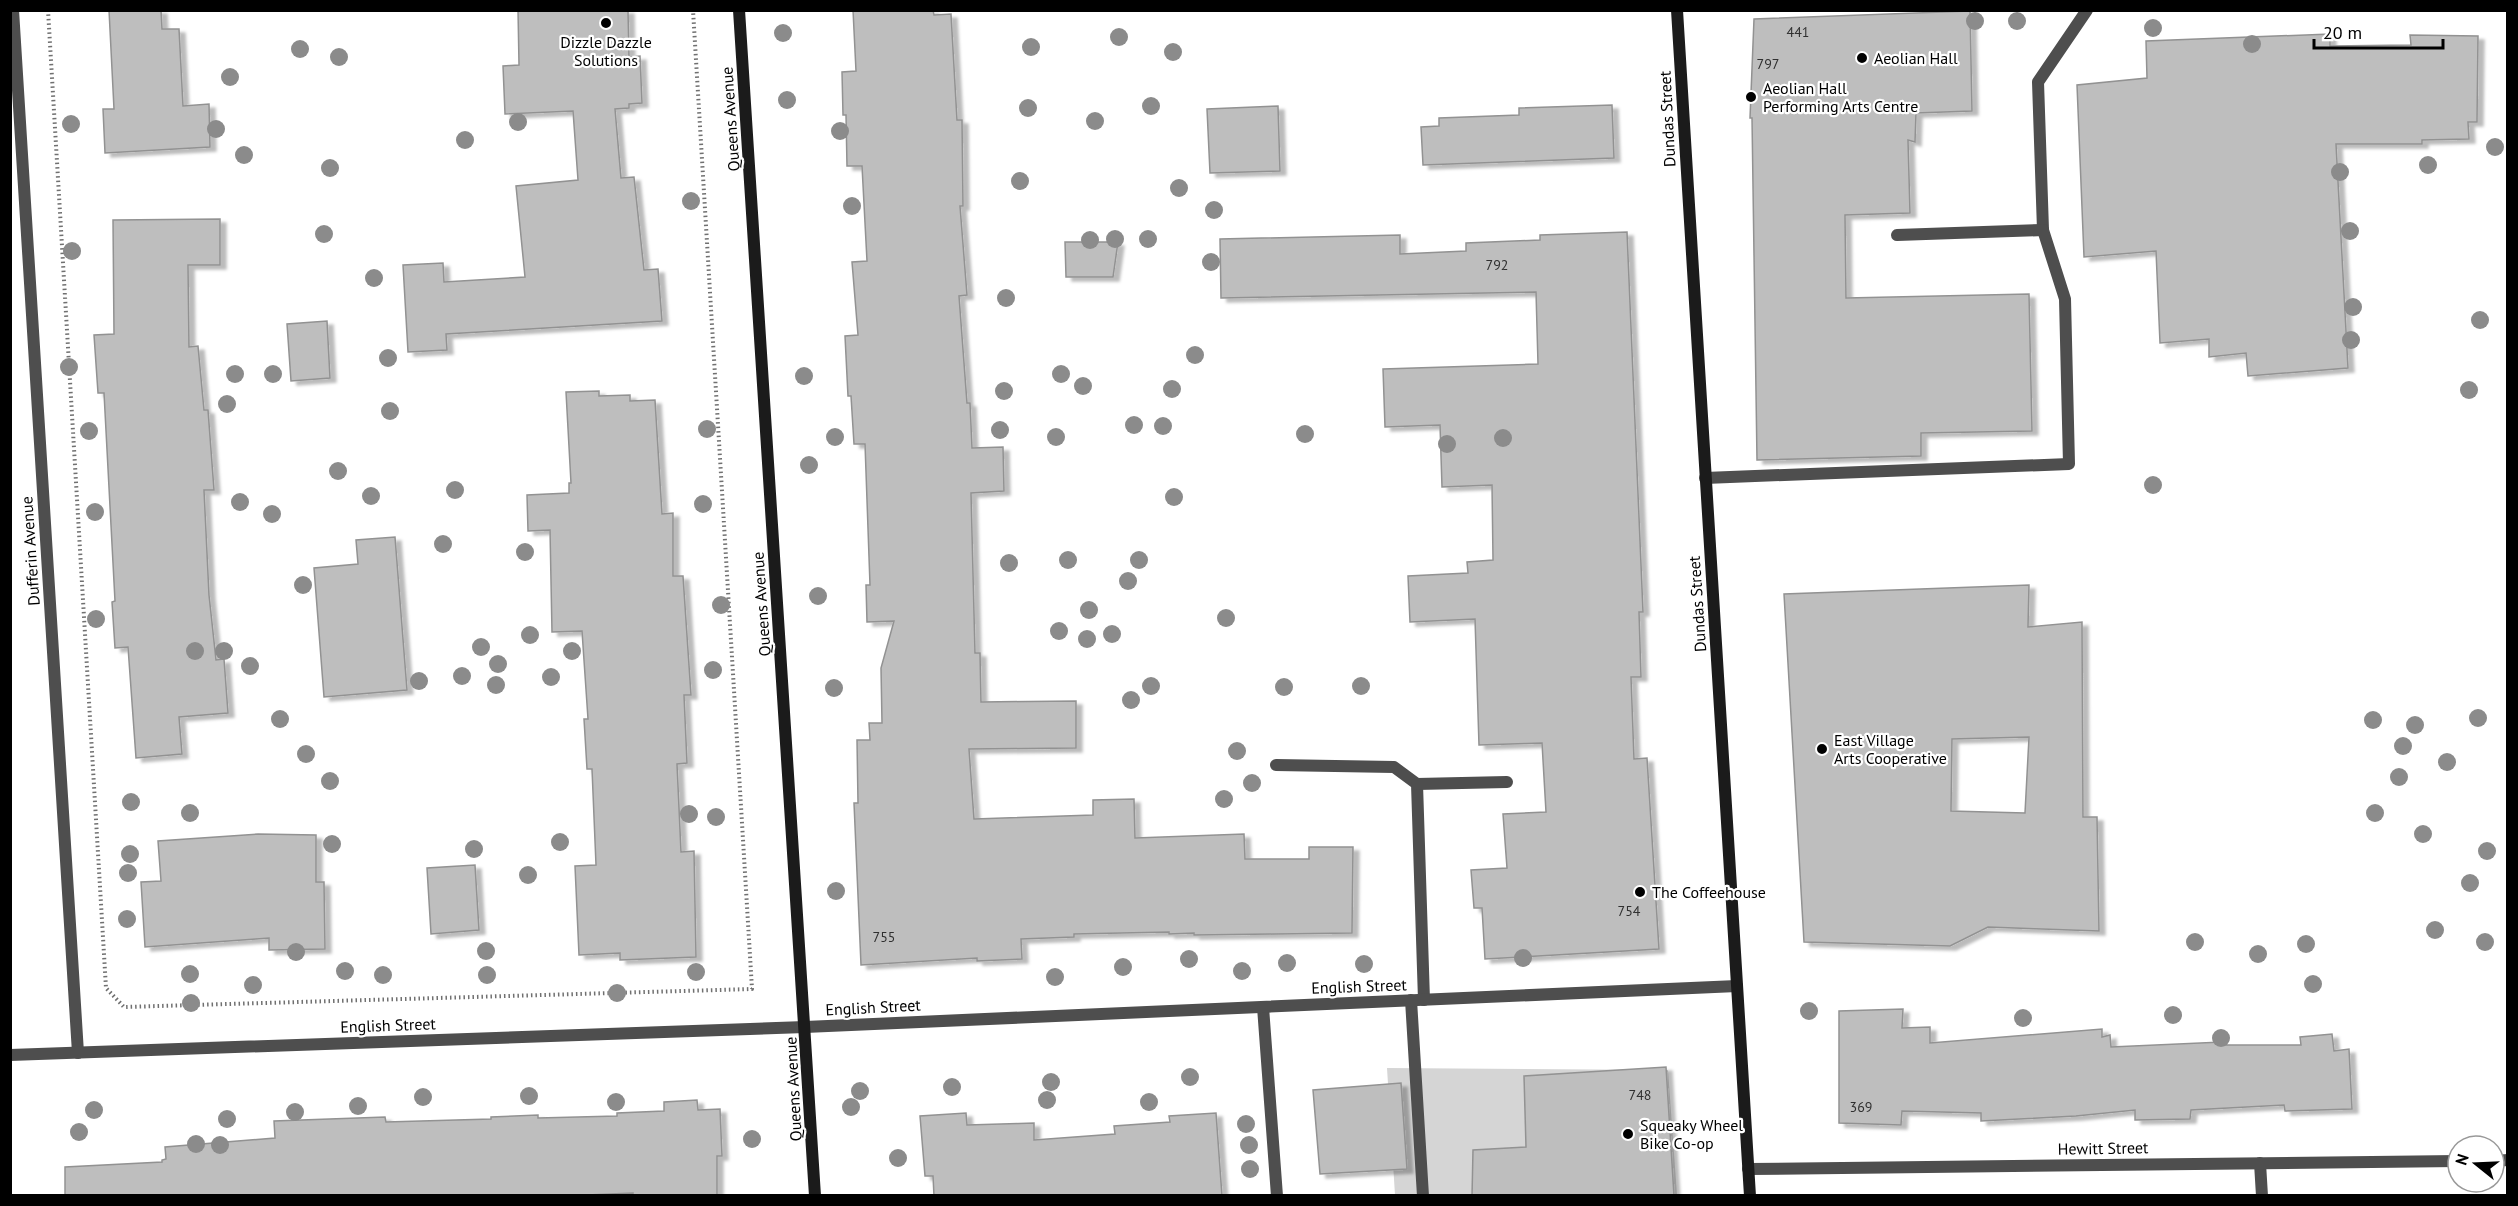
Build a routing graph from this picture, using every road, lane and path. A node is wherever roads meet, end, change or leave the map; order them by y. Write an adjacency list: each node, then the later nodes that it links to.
1 (13, 10): 18 (street, Dufferin Avenue)
2 (48, 10): 3 (path)
3 (693, 10)
4 (740, 10): 17 (main road, Queens Avenue)
5 (1677, 10): 9 (main road, Dundas Street)
6 (2087, 10): 7 (street)
7 (2043, 230): 8 (street); 9 (street)
8 (1897, 235)
9 (1705, 478): 13 (main road, Dundas Street)
10 (1276, 765): 12 (street)
11 (1507, 782): 12 (street)
12 (1417, 784): 15 (street)
13 (1737, 986): 15 (street, English Street); 22 (main road, Dundas Street)
14 (1411, 1000): 15 (street, English Street); 16 (street, English Street); 25 (street)
15 (1424, 1000)
16 (1263, 1007): 17 (street, English Street); 24 (street)
17 (805, 1027): 18 (street, English Street); 23 (main road, Queens Avenue)
18 (78, 1053): 19 (street, English Street)
19 (10, 1055)
20 (2446, 1161): 21 (street, Hewitt Street)
21 (2260, 1163): 22 (street, Hewitt Street); 27 (street)
22 (1748, 1169): 26 (main road, Dundas Street)
23 (815, 1196)
24 (1277, 1196)
25 (1423, 1196)
26 (1750, 1196)
27 (2262, 1196)

